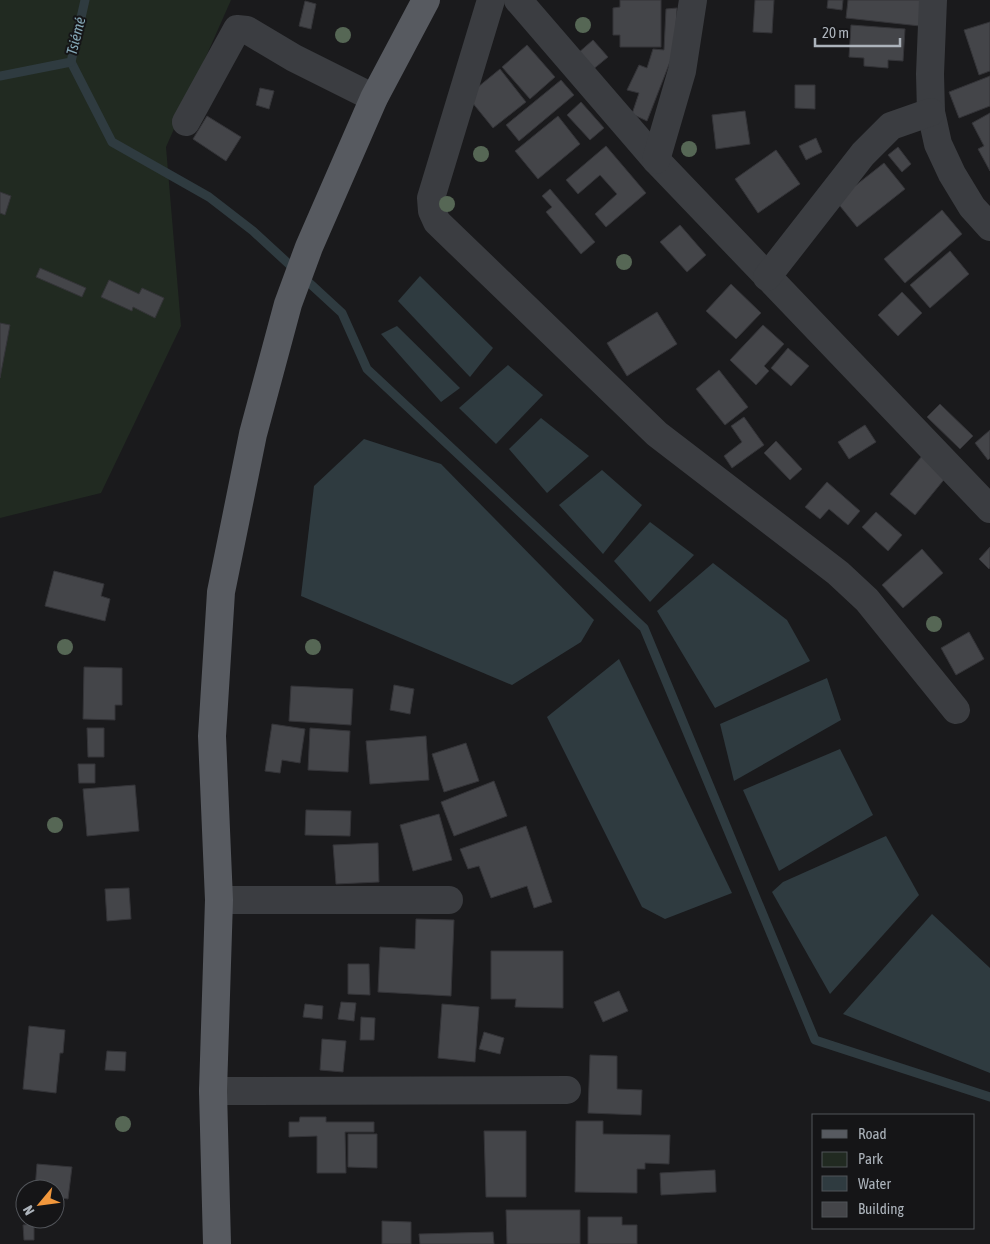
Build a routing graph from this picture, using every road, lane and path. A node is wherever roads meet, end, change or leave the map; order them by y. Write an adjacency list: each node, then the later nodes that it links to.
1 (426, 0): 6 (main road)
2 (492, 0): 13 (street)
3 (518, 0): 9 (street)
4 (693, 0): 9 (street)
5 (933, 0): 7 (street)
6 (374, 98): 8 (street); 14 (main road)
7 (931, 112): 10 (street); 11 (street)
8 (186, 122)
9 (656, 160): 11 (street)
10 (990, 227)
11 (767, 277): 12 (street)
12 (990, 509)
13 (956, 710)
14 (219, 900): 15 (street); 17 (main road)
15 (448, 900)
16 (567, 1090): 17 (street)
17 (213, 1091): 18 (main road)
18 (217, 1244)

